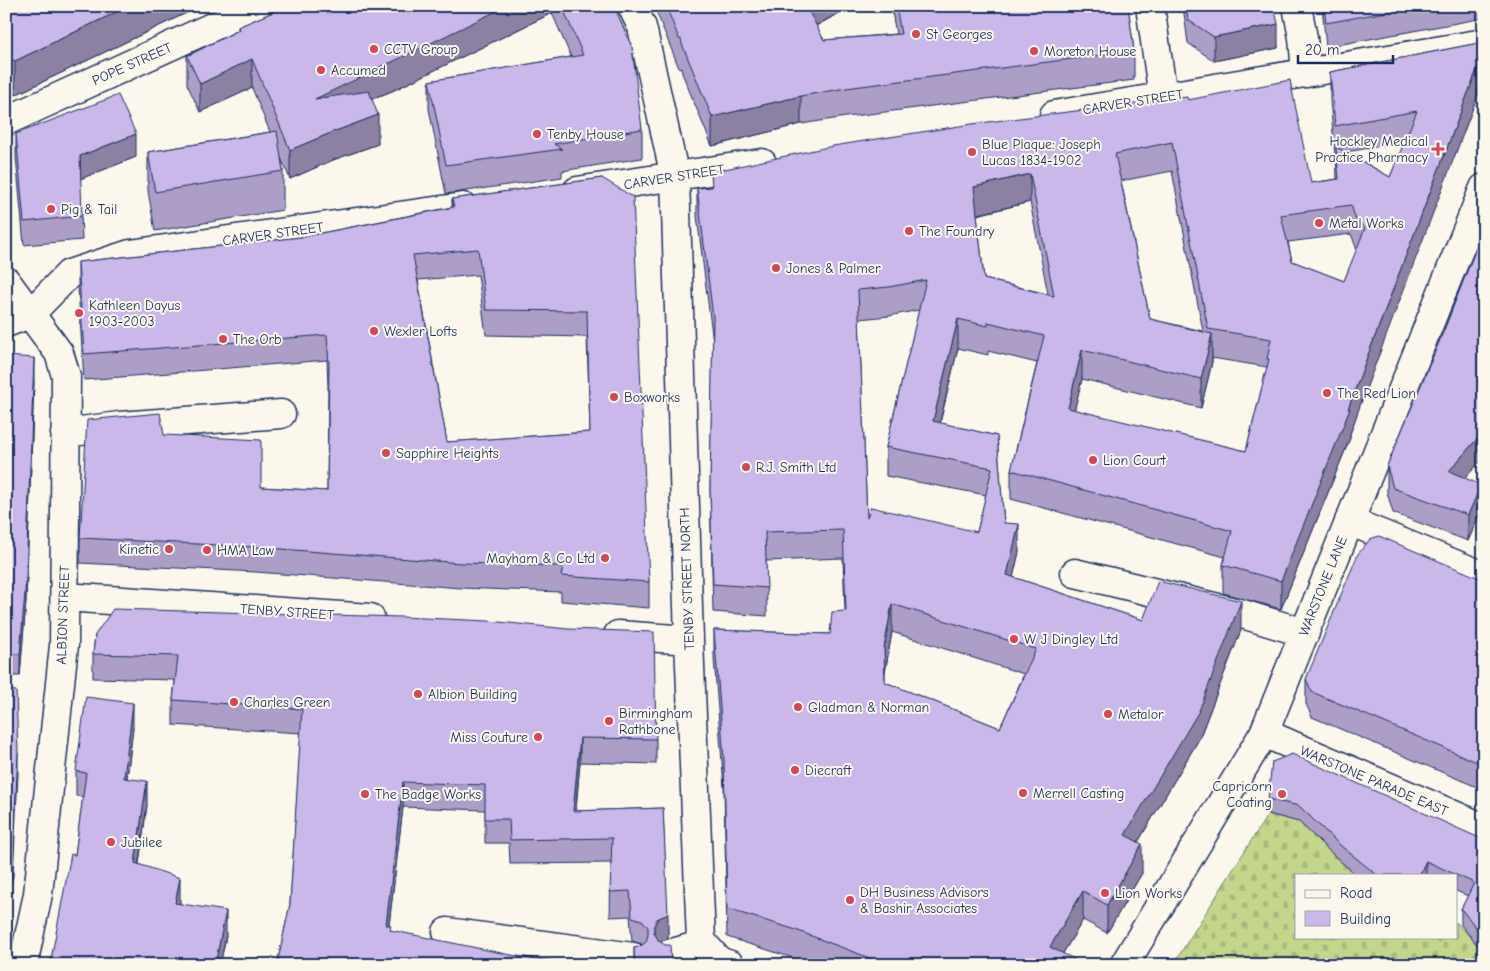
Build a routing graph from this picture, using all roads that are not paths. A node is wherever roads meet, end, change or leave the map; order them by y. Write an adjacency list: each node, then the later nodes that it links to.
1 (258, 6): 9 (street, POPE STREET)
2 (632, 6): 11 (street, TENBY STREET NORTH)
3 (1150, 6): 7 (street)
4 (1297, 6): 6 (street)
5 (1484, 43): 6 (street, CARVER STREET)
6 (1306, 73): 7 (street, CARVER STREET)
7 (1163, 97): 8 (street, CARVER STREET)
8 (1026, 119)
9 (6, 121)
10 (782, 160): 11 (street, CARVER STREET)
11 (675, 178): 13 (street, CARVER STREET); 26 (street, TENBY STREET NORTH)
12 (1484, 188): 19 (street, WARSTONE LANE)
13 (548, 195)
14 (490, 203): 16 (street, CARVER STREET)
15 (6, 281): 16 (street, ALBION STREET)
16 (18, 318): 18 (street, ALBION STREET)
17 (281, 414): 18 (street)
18 (65, 433): 22 (street, ALBION STREET)
19 (1350, 521): 21 (street); 25 (street, WARSTONE LANE)
20 (1075, 573): 25 (street)
21 (1484, 576)
22 (65, 597): 23 (street, TENBY STREET); 33 (street, ALBION STREET)
23 (392, 619)
24 (590, 633): 26 (street)
25 (1305, 633): 27 (street, WARSTONE LANE)
26 (689, 640): 30 (street, TENBY STREET NORTH)
27 (1264, 734): 28 (street, WARSTONE PARADE EAST); 35 (street, WARSTONE LANE)
28 (1484, 828)
29 (447, 932): 32 (street)
30 (704, 944): 31 (street); 34 (street)
31 (669, 954)
32 (633, 957)
33 (23, 965)
34 (730, 965)
35 (1124, 965)

